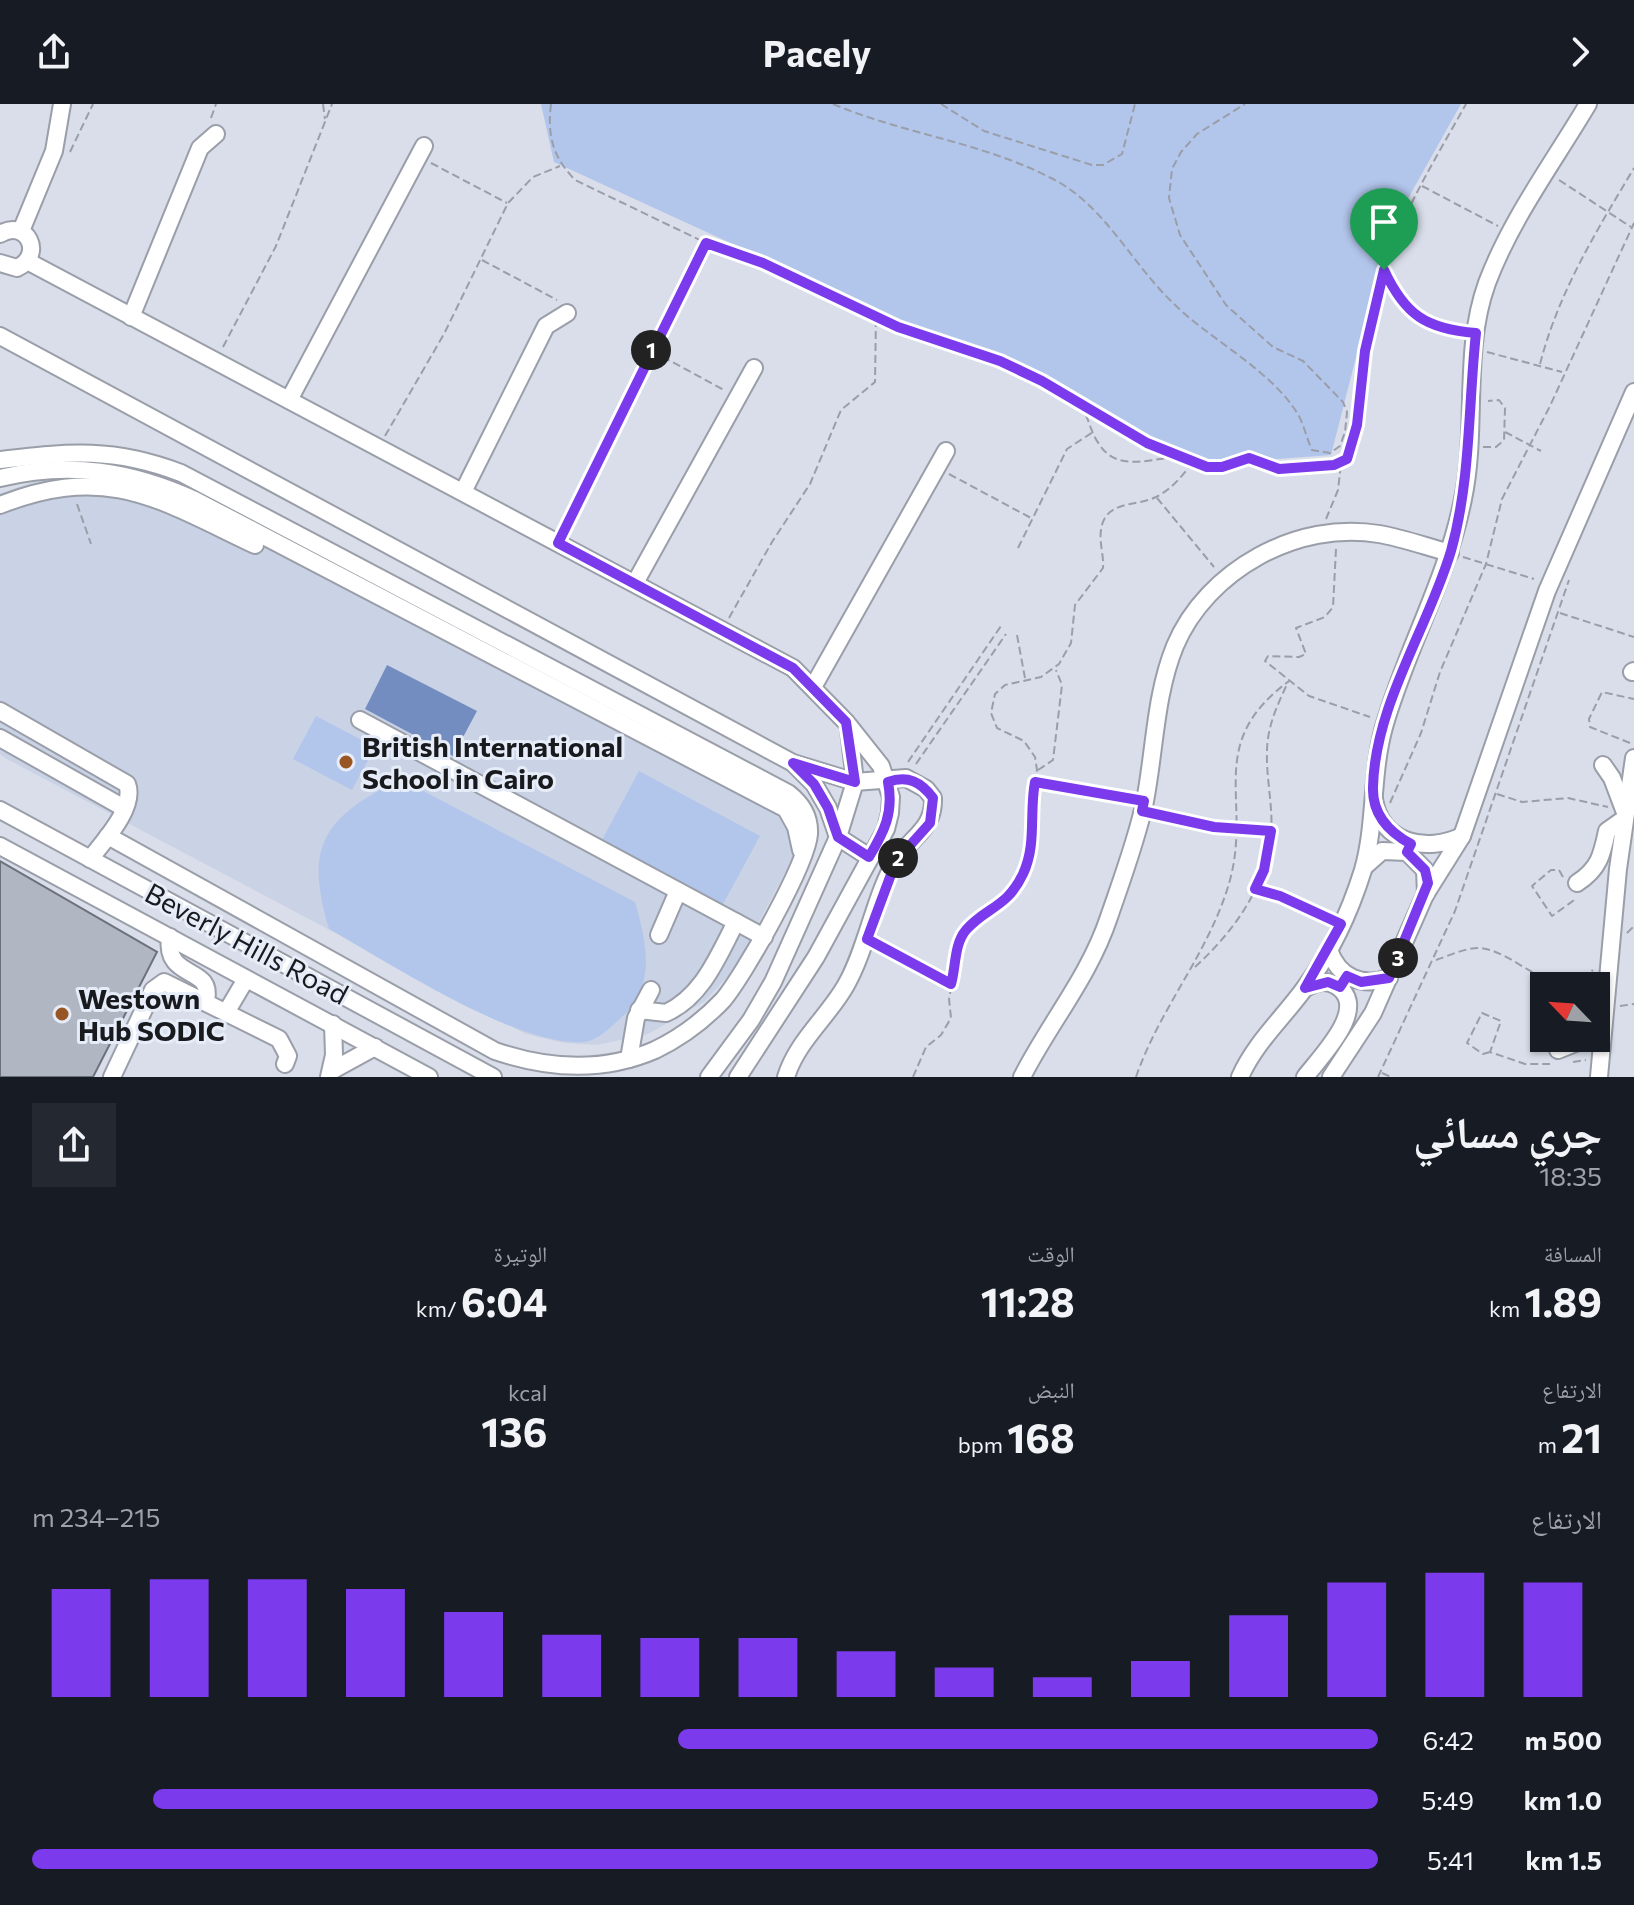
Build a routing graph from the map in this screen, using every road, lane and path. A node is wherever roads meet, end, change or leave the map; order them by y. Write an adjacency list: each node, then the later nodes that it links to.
1 (62, 104): 14 (street)
2 (93, 104): 14 (path)
3 (323, 104): 12 (path)
4 (332, 104): 12 (path)
5 (551, 104): 16 (path)
6 (833, 104): 9 (path)
7 (941, 104): 8 (path)
8 (1135, 104)
9 (1245, 104)
10 (1466, 104): 19 (path)
11 (1588, 104): 18 (street)
12 (325, 119): 39 (path)
13 (216, 134): 35 (street)
14 (54, 151): 24 (street)
15 (421, 151): 20 (path); 45 (street)
16 (562, 166): 20 (path); 27 (path)
17 (1634, 168): 21 (path)
18 (1548, 173): 21 (path); 25 (street)
19 (1421, 186): 25 (path); 31 (path)
20 (508, 203): 28 (path)
21 (1608, 212): 23 (path); 40 (path)
22 (1634, 223): 23 (path)
23 (1632, 227): 42 (path)
24 (21, 231): 26 (street); 29 (street)
25 (1510, 233): 37 (street)
26 (0, 234)
27 (706, 243): 34 (path); 38 (path)
28 (481, 259): 33 (path); 51 (path)
29 (27, 261): 30 (street); 35 (street)
30 (5, 265): 32 (street)
31 (1384, 270): 37 (path); 58 (path)
32 (0, 282)
33 (564, 314): 63 (street)
34 (876, 315): 47 (path); 80 (path)
35 (131, 317): 39 (street)
36 (0, 336): 96 (street)
37 (1475, 342): 40 (path); 46 (street)
38 (651, 351): 44 (path); 68 (path)
39 (216, 361): 45 (street)
40 (1540, 364): 42 (path)
41 (754, 368): 44 (street)
42 (1563, 372): 50 (path)
43 (1634, 392): 77 (street)
44 (738, 398): 76 (street)
45 (289, 400): 51 (street)
46 (1471, 401): 48 (path); 52 (street)
47 (1080, 403): 49 (path); 55 (path)
48 (1504, 431): 50 (path); 52 (path)
49 (1093, 432): 55 (path); 66 (path)
50 (1529, 445): 54 (path); 73 (path)
51 (378, 447): 63 (street)
52 (1470, 448): 72 (street)
53 (946, 451): 59 (street)
54 (1541, 451)
55 (1182, 457): 57 (path)
56 (0, 460): 104 (street)
57 (1193, 462): 58 (path); 64 (path)
58 (1341, 463): 67 (path)
59 (936, 468): 66 (path); 87 (street)
60 (52, 469): 61 (street); 62 (street); 104 (street)
61 (0, 478)
62 (63, 487): 65 (street); 69 (path); 70 (street)
63 (463, 492): 68 (street)
64 (1156, 497): 75 (path); 84 (path)
65 (0, 505)
66 (1032, 519): 71 (path)
67 (1329, 534): 72 (street); 75 (street); 86 (path)
68 (558, 543): 76 (street)
69 (91, 544)
70 (255, 545)
71 (1018, 548)
72 (1450, 553): 73 (path); 91 (street)
73 (1486, 564): 77 (path); 109 (path)
74 (1571, 574): 78 (path)
75 (1224, 580): 105 (street)
76 (635, 583): 80 (street)
77 (1550, 584): 113 (street)
78 (1558, 612): 83 (path); 136 (path)
79 (1001, 626): 99 (path)
80 (723, 630): 87 (street)
81 (1006, 634): 99 (path)
82 (1017, 635): 85 (path)
83 (1634, 637)
84 (1054, 669): 85 (path); 98 (path)
85 (1026, 679): 98 (path)
86 (1289, 681): 91 (path); 110 (path); 111 (path)
87 (813, 687): 92 (street)
88 (1634, 699): 94 (path)
89 (0, 711): 106 (street)
90 (360, 720): 122 (street)
91 (1385, 722): 102 (street)
92 (849, 729): 99 (street); 100 (street)
93 (0, 738): 106 (street)
94 (1634, 745)
95 (1634, 758): 108 (street)
96 (793, 763): 100 (street); 114 (street)
97 (1603, 765): 108 (street)
98 (1037, 770): 101 (path)
99 (897, 780): 100 (street); 117 (street); 131 (street)
100 (855, 782): 114 (street)
101 (1035, 782): 105 (path); 142 (path)
102 (1372, 790): 109 (street); 119 (street)
103 (1497, 794): 108 (path)
104 (791, 804): 130 (street)
105 (1143, 806): 110 (path); 170 (street)
106 (124, 808): 112 (street)
107 (0, 810): 118 (street, Beverly Hills Road)
108 (1624, 815): 120 (street); 134 (street)
109 (1382, 821): 116 (street)
110 (1236, 829): 111 (path); 137 (path)
111 (1271, 831): 121 (path)
112 (108, 836): 118 (street); 149 (street)
113 (1462, 836): 116 (street); 123 (street)
114 (838, 837): 117 (street); 132 (street)
115 (0, 846): 129 (street, Beverly Hills Road)
116 (1409, 848): 119 (street); 123 (street)
117 (869, 857): 135 (street)
118 (90, 859): 154 (street, Beverly Hills Road)
119 (1364, 867): 125 (street)
120 (1572, 887): 120 (path)
121 (1255, 889): 125 (path); 137 (path)
122 (678, 891): 124 (street); 127 (street)
123 (1425, 895): 139 (street)
124 (736, 922): 130 (street); 146 (street)
125 (1341, 924): 133 (street)
126 (1634, 926): 128 (path)
127 (659, 935)
128 (1626, 936)
129 (170, 937): 140 (street, Beverly Hills Road); 145 (street)
130 (764, 937): 156 (street)
131 (867, 939): 142 (path); 168 (street)
132 (792, 943): 135 (street); 166 (street)
133 (1329, 950): 141 (street); 143 (street)
134 (1609, 955): 136 (path); 138 (street)
135 (816, 957): 167 (street)
136 (1435, 960): 160 (path)
137 (1192, 971): 171 (path)
138 (1605, 972)
139 (1389, 978): 141 (street); 174 (street)
140 (246, 979): 147 (street); 148 (street, Beverly Hills Road)
141 (1343, 982): 143 (street); 173 (street)
142 (951, 984): 169 (path)
143 (1305, 988): 172 (street)
144 (651, 990): 146 (street)
145 (206, 1000): 147 (street); 162 (street)
146 (639, 1010): 156 (street)
147 (227, 1011): 159 (street)
148 (333, 1024): 150 (street, Beverly Hills Road); 161 (street)
149 (467, 1036): 154 (street); 156 (street)
150 (375, 1047): 155 (street, Beverly Hills Road); 161 (street)
151 (1490, 1052): 151 (path); 157 (path)
152 (1570, 1052): 157 (street)
153 (1598, 1052): 158 (street)
154 (457, 1057): 165 (street, Beverly Hills Road)
155 (395, 1059): 163 (street); 164 (street, Beverly Hills Road)
156 (629, 1059)
157 (1560, 1059): 158 (path)
158 (1599, 1059): 177 (street)
159 (285, 1064)
160 (1381, 1072): 175 (path); 176 (path)
161 (331, 1074)
162 (116, 1076)
163 (403, 1077)
164 (429, 1077)
165 (493, 1077)
166 (709, 1077)
167 (738, 1077)
168 (786, 1077)
169 (913, 1077)
170 (1022, 1077)
171 (1136, 1077)
172 (1240, 1077)
173 (1305, 1077)
174 (1331, 1077)
175 (1378, 1077)
176 (1391, 1077)
177 (1599, 1077)

